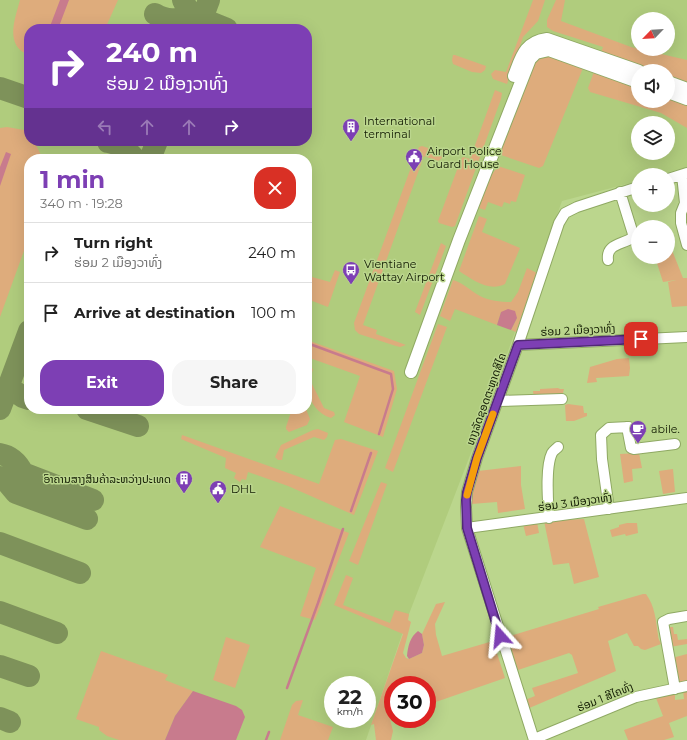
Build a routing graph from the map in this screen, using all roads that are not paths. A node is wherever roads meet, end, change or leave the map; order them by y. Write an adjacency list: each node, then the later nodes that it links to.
1 (591, 60): 2 (street); 3 (street); 15 (street)
2 (631, 69)
3 (631, 79)
4 (675, 84): 5 (street)
5 (687, 88)
6 (675, 94): 7 (street)
7 (687, 98)
8 (684, 174): 11 (street)
9 (631, 189): 10 (street, ທາງລັດຊອດຕະຫຼາດສີໄຄ)
10 (620, 192): 12 (street); 14 (street, ທາງລັດຊອດຕະຫຼາດສີໄຄ)
11 (687, 245)
12 (608, 260)
13 (687, 337): 14 (street, ຮ່ອມ 2 ເມືອງວາທົ່ງ)
14 (518, 345): 17 (street, ທາງລັດຊອດຕະຫຼາດສີໄຄ)
15 (411, 372)
16 (562, 399): 17 (street)
17 (498, 401): 23 (street, ທາງລັດຊອດຕະຫຼາດສີໄຄ)
18 (675, 444): 21 (street)
19 (558, 446): 22 (street)
20 (687, 498): 21 (street, ຮ່ອມ 3 ເມືອງວາທົ່ງ)
21 (609, 509): 22 (street, ຮ່ອມ 3 ເມືອງວາທົ່ງ)
22 (549, 518): 23 (street, ຮ່ອມ 3 ເມືອງວາທົ່ງ)
23 (467, 528): 27 (street, ທາງລັດຊອດຕະຫຼາດສີໄຄ)
24 (687, 616): 26 (street)
25 (687, 686): 26 (street, ຮ່ອມ 1 ສີໄຄທົ່ງ)
26 (675, 689): 27 (street, ຮ່ອມ 1 ສີໄຄທົ່ງ)
27 (534, 740)

